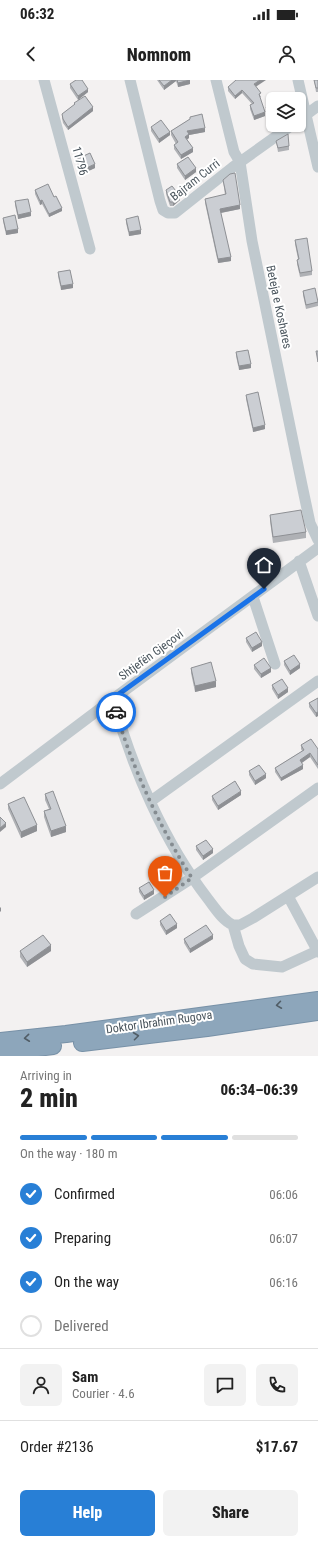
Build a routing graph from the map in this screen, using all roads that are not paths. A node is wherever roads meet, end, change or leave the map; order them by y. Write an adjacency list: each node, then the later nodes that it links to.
1 (44, 80): 12 (street, 11796)
2 (130, 80): 10 (street, Bajram Curri)
3 (216, 80): 10 (street, Beteja e Koshares)
4 (298, 80): 5 (street)
5 (300, 92)
6 (318, 106): 7 (street)
7 (306, 115)
8 (306, 127): 11 (street)
9 (282, 132): 10 (street, Bajram Curri)
10 (240, 162): 13 (street, Beteja e Koshares)
11 (318, 167)
12 (90, 249)
13 (318, 540)
14 (318, 548): 15 (street, Shtjefën Gjeçovi)
15 (299, 562): 16 (street, Shtjefën Gjeçovi); 17 (street)
16 (253, 597): 18 (street); 20 (street, Shtjefën Gjeçovi)
17 (318, 616)
18 (275, 664)
19 (318, 681): 23 (street)
20 (112, 699): 21 (street, Shtjefën Gjeçovi); 23 (street)
21 (0, 784)
22 (318, 788): 25 (street)
23 (151, 801): 25 (street)
24 (318, 877): 26 (street)
25 (192, 878): 27 (street); 28 (street)
26 (288, 896): 28 (street); 29 (street)
27 (136, 914)
28 (233, 925): 29 (street)
29 (318, 952)
30 (318, 1000): 32 (highway, Doktor Ibrahim Rugova, one-way to 32)
31 (318, 1012): 33 (highway, Doktor Ibrahim Rugova, one-way to 31)
32 (0, 1041)
33 (0, 1053)

